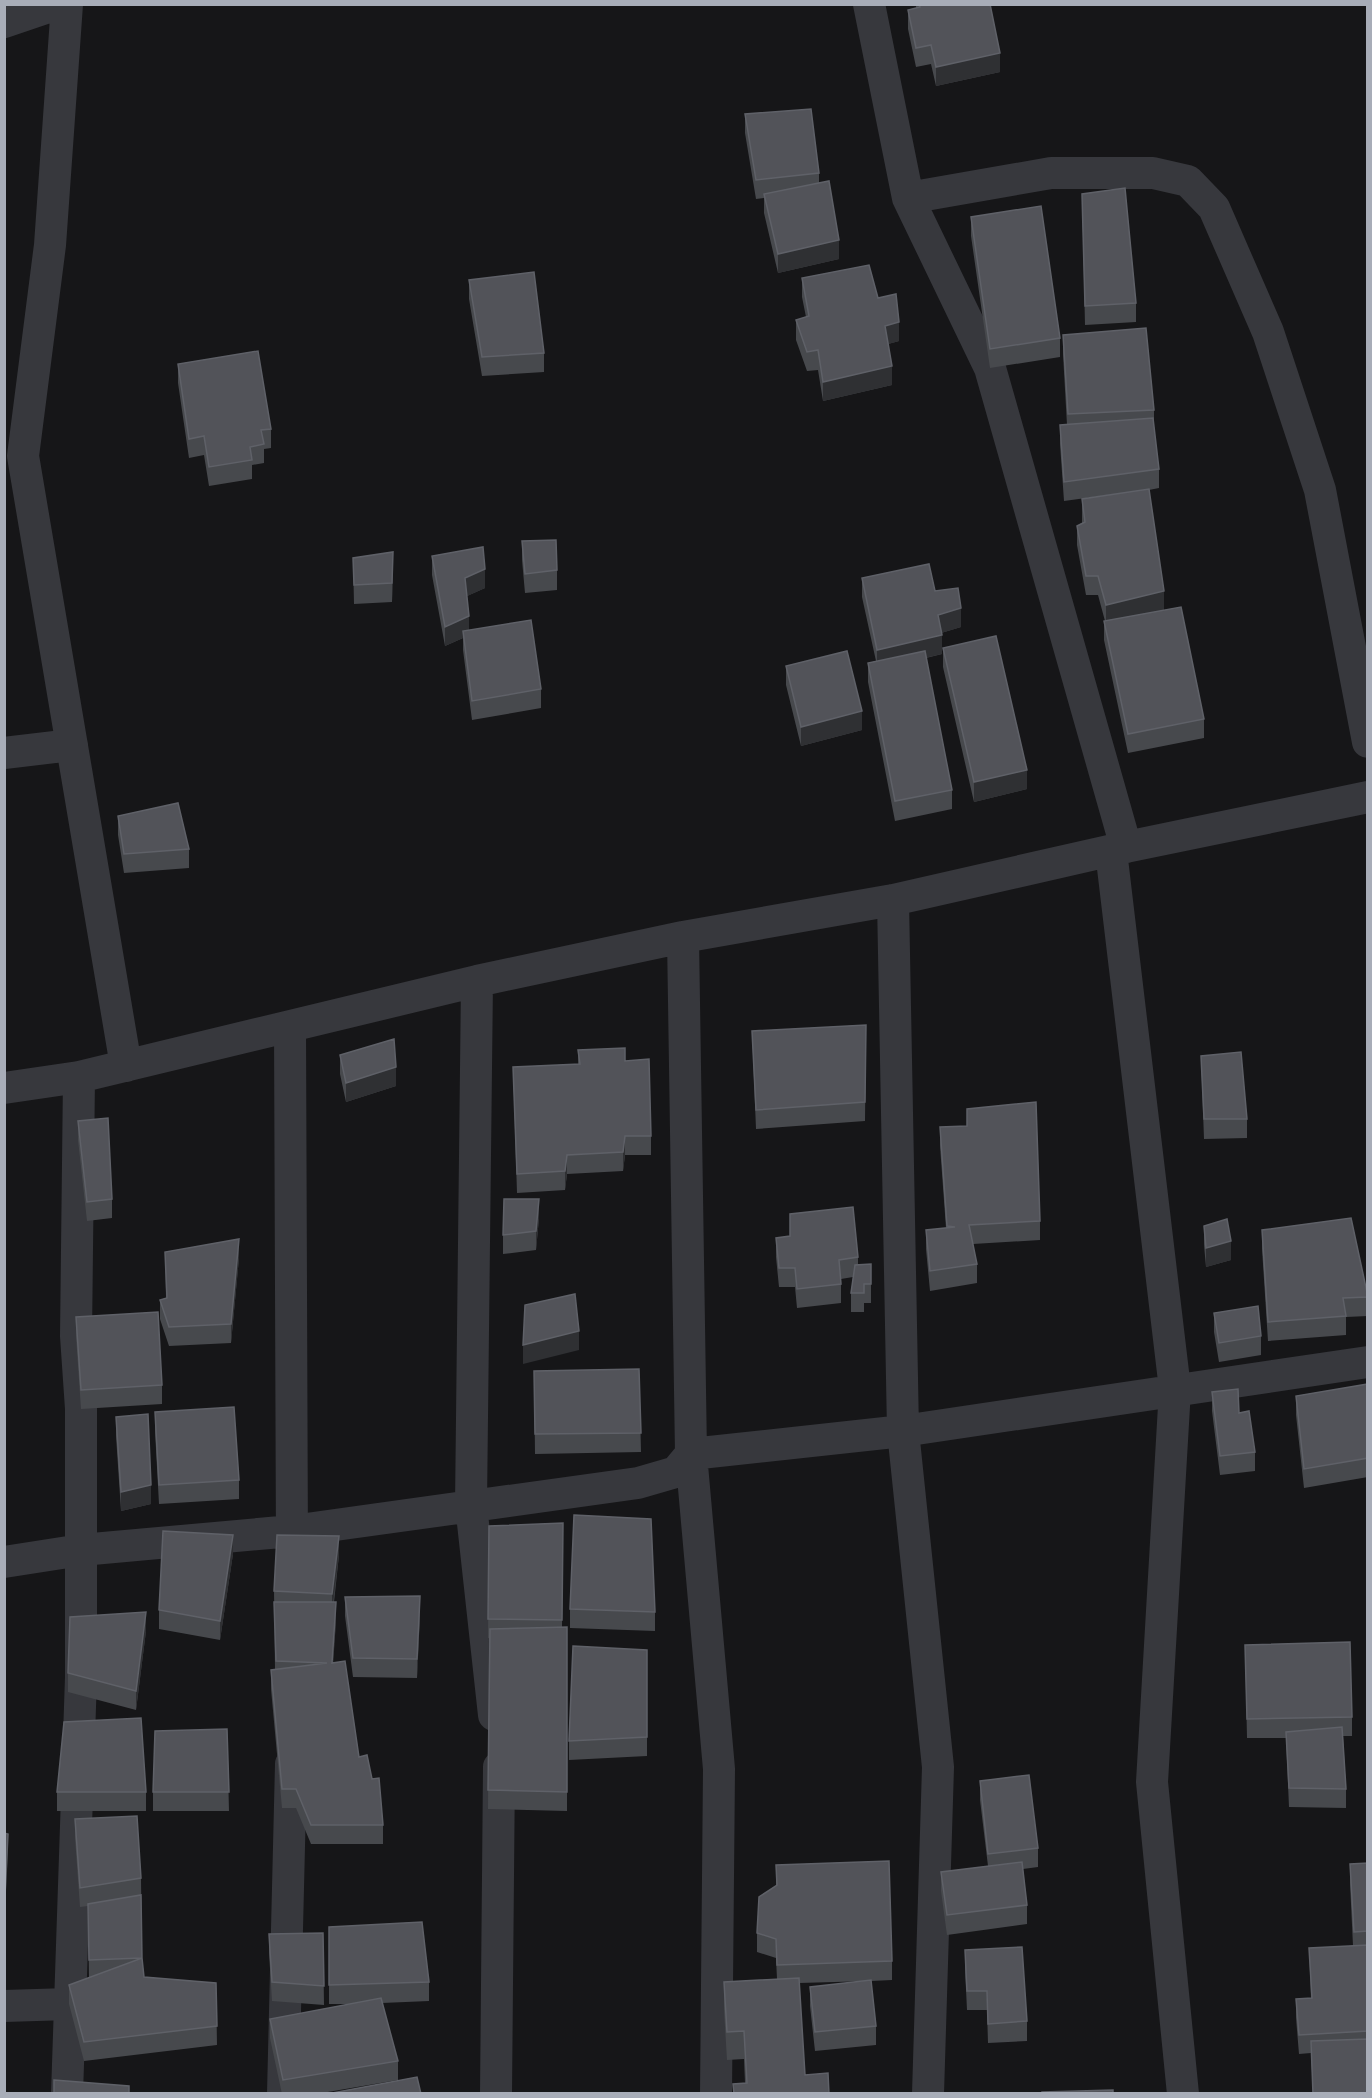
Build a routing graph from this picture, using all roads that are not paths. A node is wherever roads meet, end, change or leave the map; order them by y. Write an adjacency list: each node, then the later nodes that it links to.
1 (57, 4): 4 (street)
2 (67, 4): 7 (street)
3 (869, 4): 5 (street)
4 (4, 22)
5 (908, 198): 6 (street); 10 (street)
6 (1368, 742)
7 (72, 745): 8 (street); 15 (street)
8 (4, 753)
9 (1368, 797): 10 (street)
10 (1119, 849): 11 (street); 19 (street)
11 (893, 900): 12 (street); 20 (street)
12 (682, 937): 13 (street); 21 (street)
13 (477, 981): 14 (street); 22 (street)
14 (290, 1027): 15 (street); 23 (street)
15 (126, 1066): 16 (street)
16 (79, 1077): 17 (street); 24 (street)
17 (4, 1088)
18 (1368, 1362): 19 (street)
19 (1175, 1389): 20 (street); 35 (street)
20 (903, 1431): 21 (street); 34 (street)
21 (691, 1454): 22 (street); 33 (street)
22 (471, 1505): 23 (street); 32 (street)
23 (292, 1531): 24 (street); 26 (street)
24 (81, 1550): 25 (street); 28 (street)
25 (4, 1562)
26 (291, 1578)
27 (291, 1730): 31 (street)
28 (69, 2004): 29 (street); 30 (street)
29 (4, 2006)
30 (67, 2094)
31 (283, 2094)
32 (496, 2094)
33 (716, 2094)
34 (928, 2094)
35 (1183, 2094)

